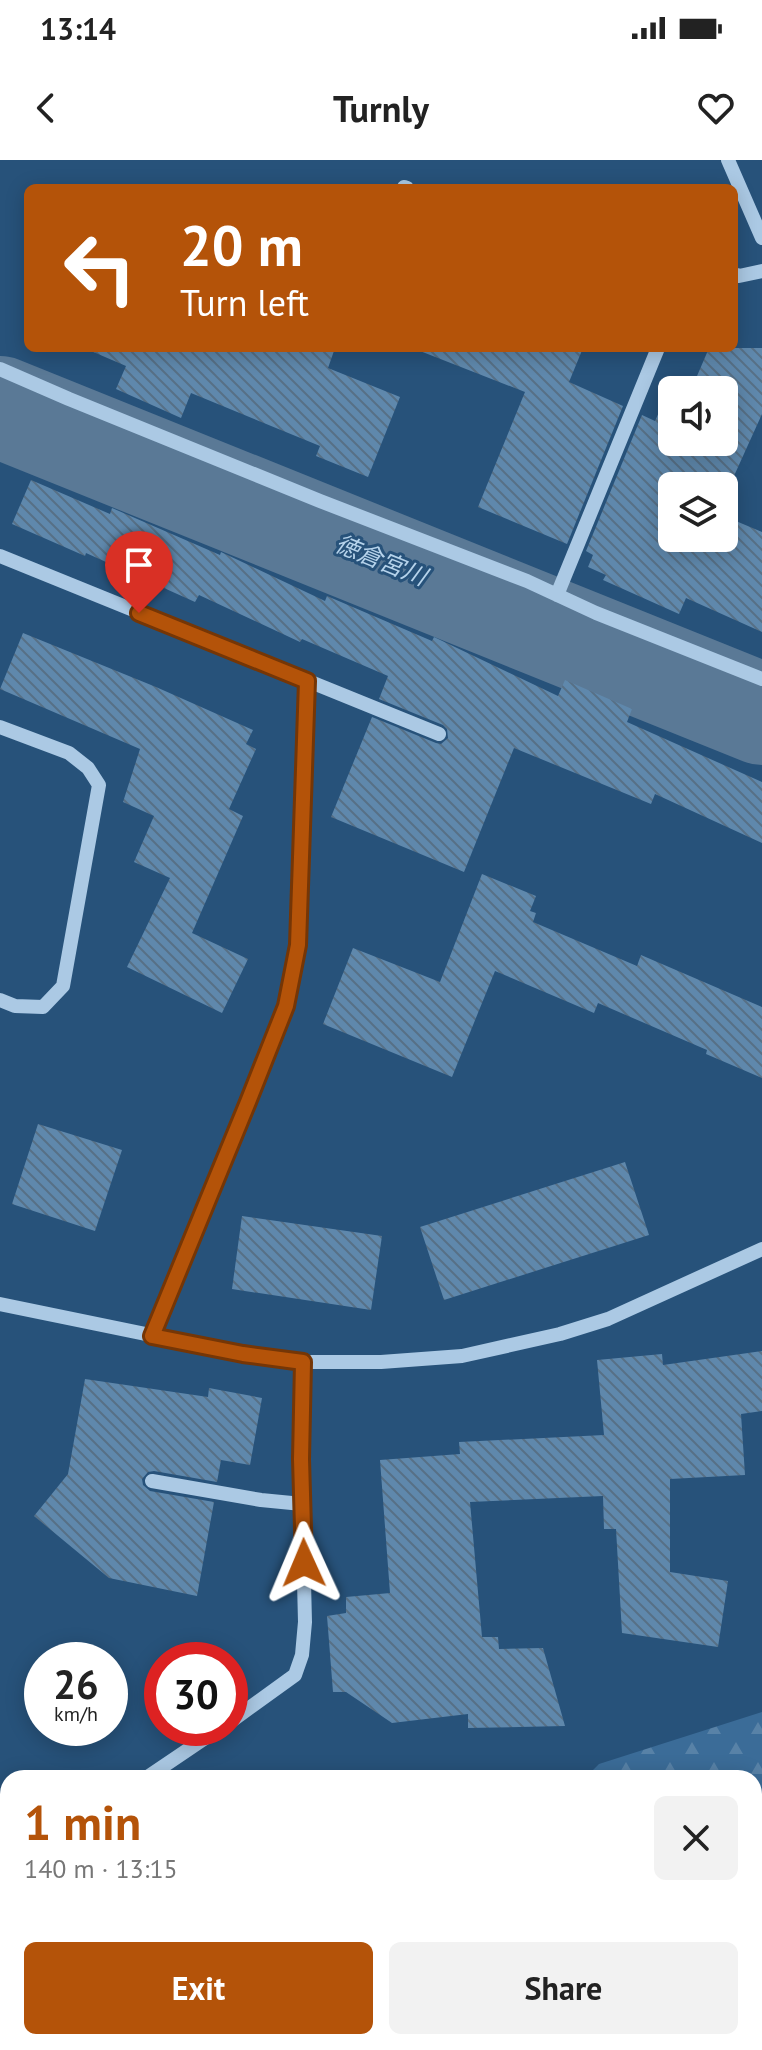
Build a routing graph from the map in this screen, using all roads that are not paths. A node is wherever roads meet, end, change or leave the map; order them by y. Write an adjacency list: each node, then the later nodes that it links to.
1 (728, 160): 2 (street)
2 (762, 238)
3 (762, 271): 4 (street)
4 (738, 276)
5 (656, 352): 8 (street)
6 (0, 369): 8 (street)
7 (0, 556): 10 (street)
8 (557, 595): 9 (street)
9 (762, 679)
10 (307, 681): 12 (street); 16 (street)
11 (0, 727): 13 (street)
12 (439, 734)
13 (0, 1000)
14 (762, 1249): 17 (street)
15 (0, 1304): 16 (street)
16 (152, 1336): 17 (street)
17 (303, 1362): 19 (street)
18 (152, 1481): 19 (street)
19 (302, 1504): 20 (street)
20 (248, 1709)
21 (193, 1746): 22 (street)
22 (158, 1770)

